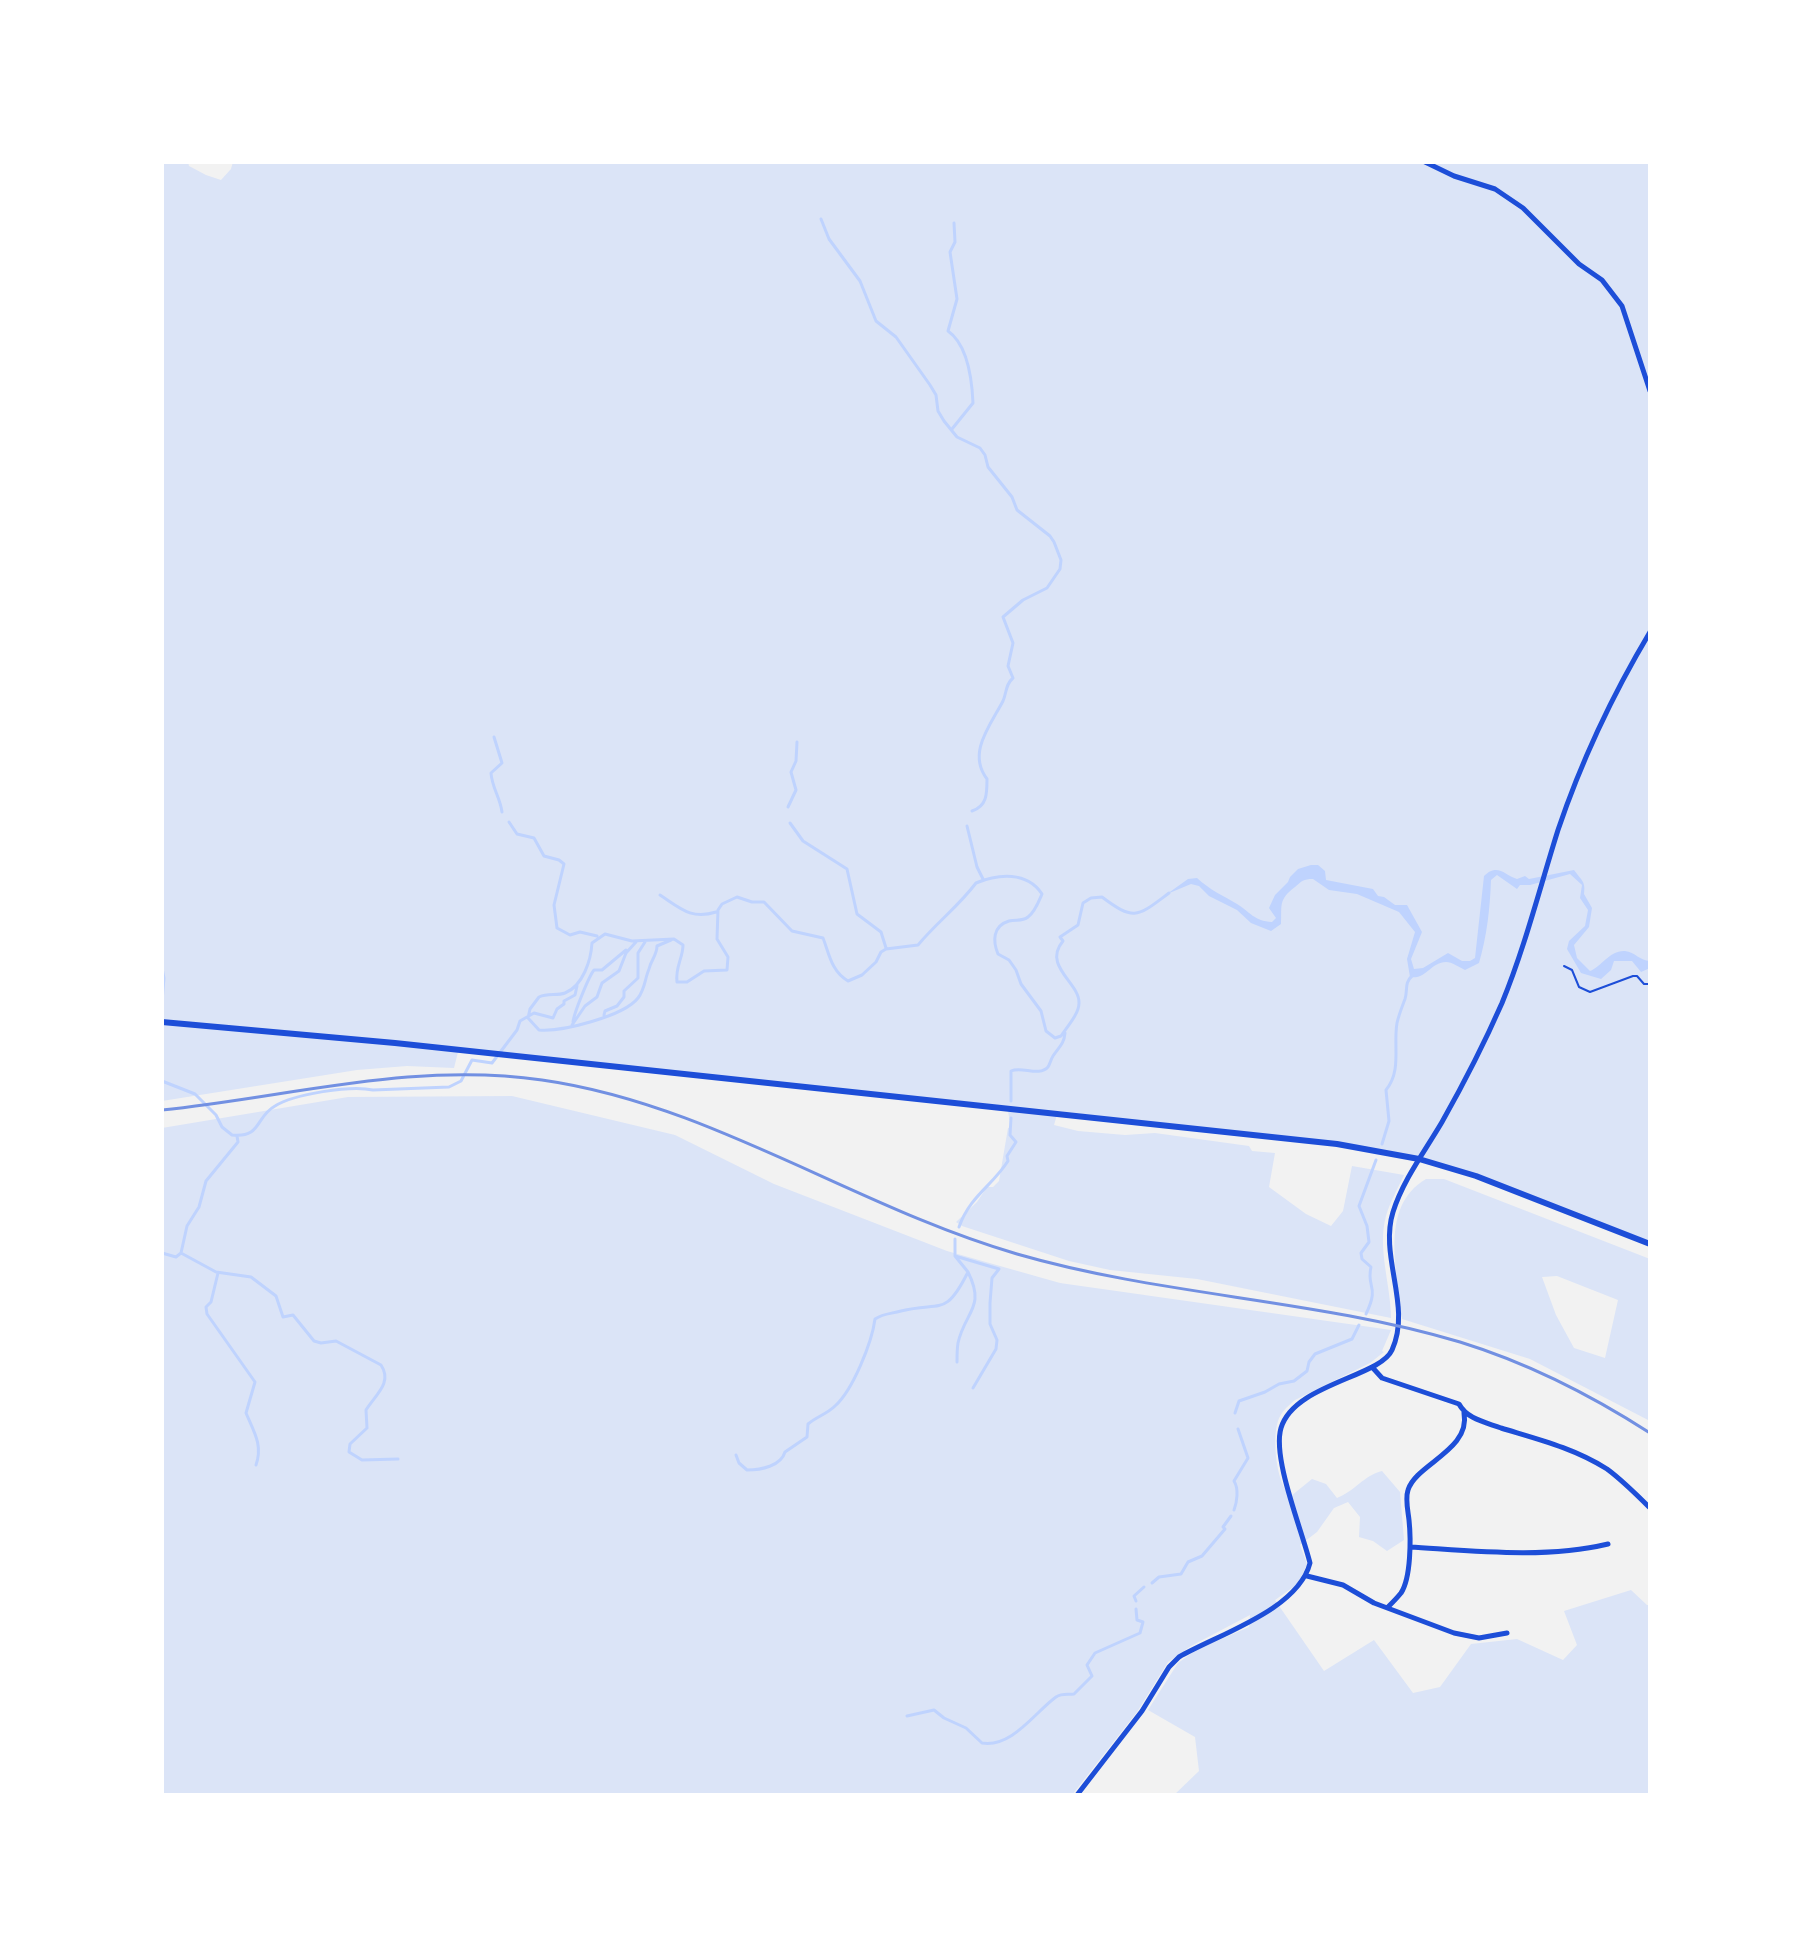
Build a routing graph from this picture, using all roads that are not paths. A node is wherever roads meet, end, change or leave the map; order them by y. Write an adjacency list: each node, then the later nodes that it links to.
1 (1425, 162): 2 (street)
2 (1650, 391)
3 (1650, 632): 5 (street)
4 (162, 1022): 5 (street)
5 (1419, 1159): 6 (street); 7 (street)
6 (1650, 1244)
7 (1372, 1367): 8 (street); 12 (street)
8 (1464, 1413): 9 (street); 11 (street)
9 (1649, 1507)
10 (1608, 1544): 11 (street)
11 (1410, 1547): 13 (street)
12 (1307, 1576): 13 (street); 15 (street)
13 (1388, 1607): 14 (street)
14 (1507, 1633)
15 (1077, 1795)

